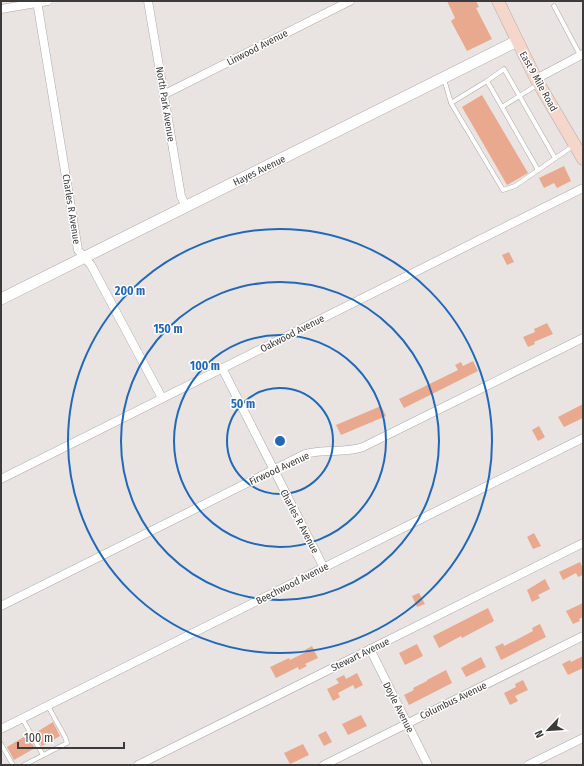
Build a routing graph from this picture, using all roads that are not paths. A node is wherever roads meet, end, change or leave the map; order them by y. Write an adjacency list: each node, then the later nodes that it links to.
1 (48, 1): 5 (street)
2 (148, 1): 13 (street, North Park Avenue)
3 (350, 1): 13 (street, Linwood Avenue)
4 (498, 1): 8 (main road, East 9 Mile Road)
5 (37, 2): 7 (street); 23 (street, Charles R Avenue)
6 (554, 6): 9 (lane)
7 (1, 9)
8 (517, 41): 10 (street, Hayes Avenue); 12 (main road, East 9 Mile Road)
9 (582, 55): 12 (street)
10 (444, 78): 15 (lane); 22 (street, Hayes Avenue)
11 (487, 81): 14 (lane); 15 (lane); 16 (lane)
12 (538, 82): 14 (lane); 17 (main road, East 9 Mile Road)
13 (165, 94): 22 (street, North Park Avenue)
14 (519, 96): 16 (lane); 18 (lane)
15 (452, 103): 20 (lane)
16 (502, 107): 20 (lane)
17 (575, 145): 18 (lane); 19 (main road, East 9 Mile Road)
18 (555, 158): 20 (lane)
19 (583, 159)
20 (538, 170)
21 (583, 188): 26 (street, Oakwood Avenue)
22 (186, 207): 23 (street, Hayes Avenue)
23 (84, 258): 24 (street, Hayes Avenue); 27 (street, Charles R Avenue)
24 (1, 299)
25 (583, 338): 29 (street, Firwood Avenue)
26 (222, 368): 27 (street, Oakwood Avenue); 29 (street, Charles R Avenue)
27 (162, 398): 30 (street, Oakwood Avenue)
28 (583, 438): 32 (street, Beechwood Avenue)
29 (273, 470): 32 (street, Charles R Avenue); 33 (street, Firwood Avenue)
30 (1, 479)
31 (583, 543): 35 (street, Stewart Avenue)
32 (324, 568): 36 (street, Beechwood Avenue)
33 (1, 606)
34 (583, 636): 38 (street, Columbus Avenue)
35 (370, 649): 38 (street, Doyle Avenue); 45 (street, Stewart Avenue)
36 (48, 705): 37 (street, Beechwood Avenue); 42 (lane)
37 (22, 718): 39 (street, Beechwood Avenue); 42 (lane)
38 (407, 723): 46 (street, Columbus Avenue); 47 (street, Doyle Avenue)
39 (1, 729)
40 (583, 738): 48 (street)
41 (1, 744): 43 (lane)
42 (43, 755): 44 (lane)
43 (13, 765)
44 (24, 765)
45 (138, 765)
46 (324, 765)
47 (428, 765)
48 (528, 765)

